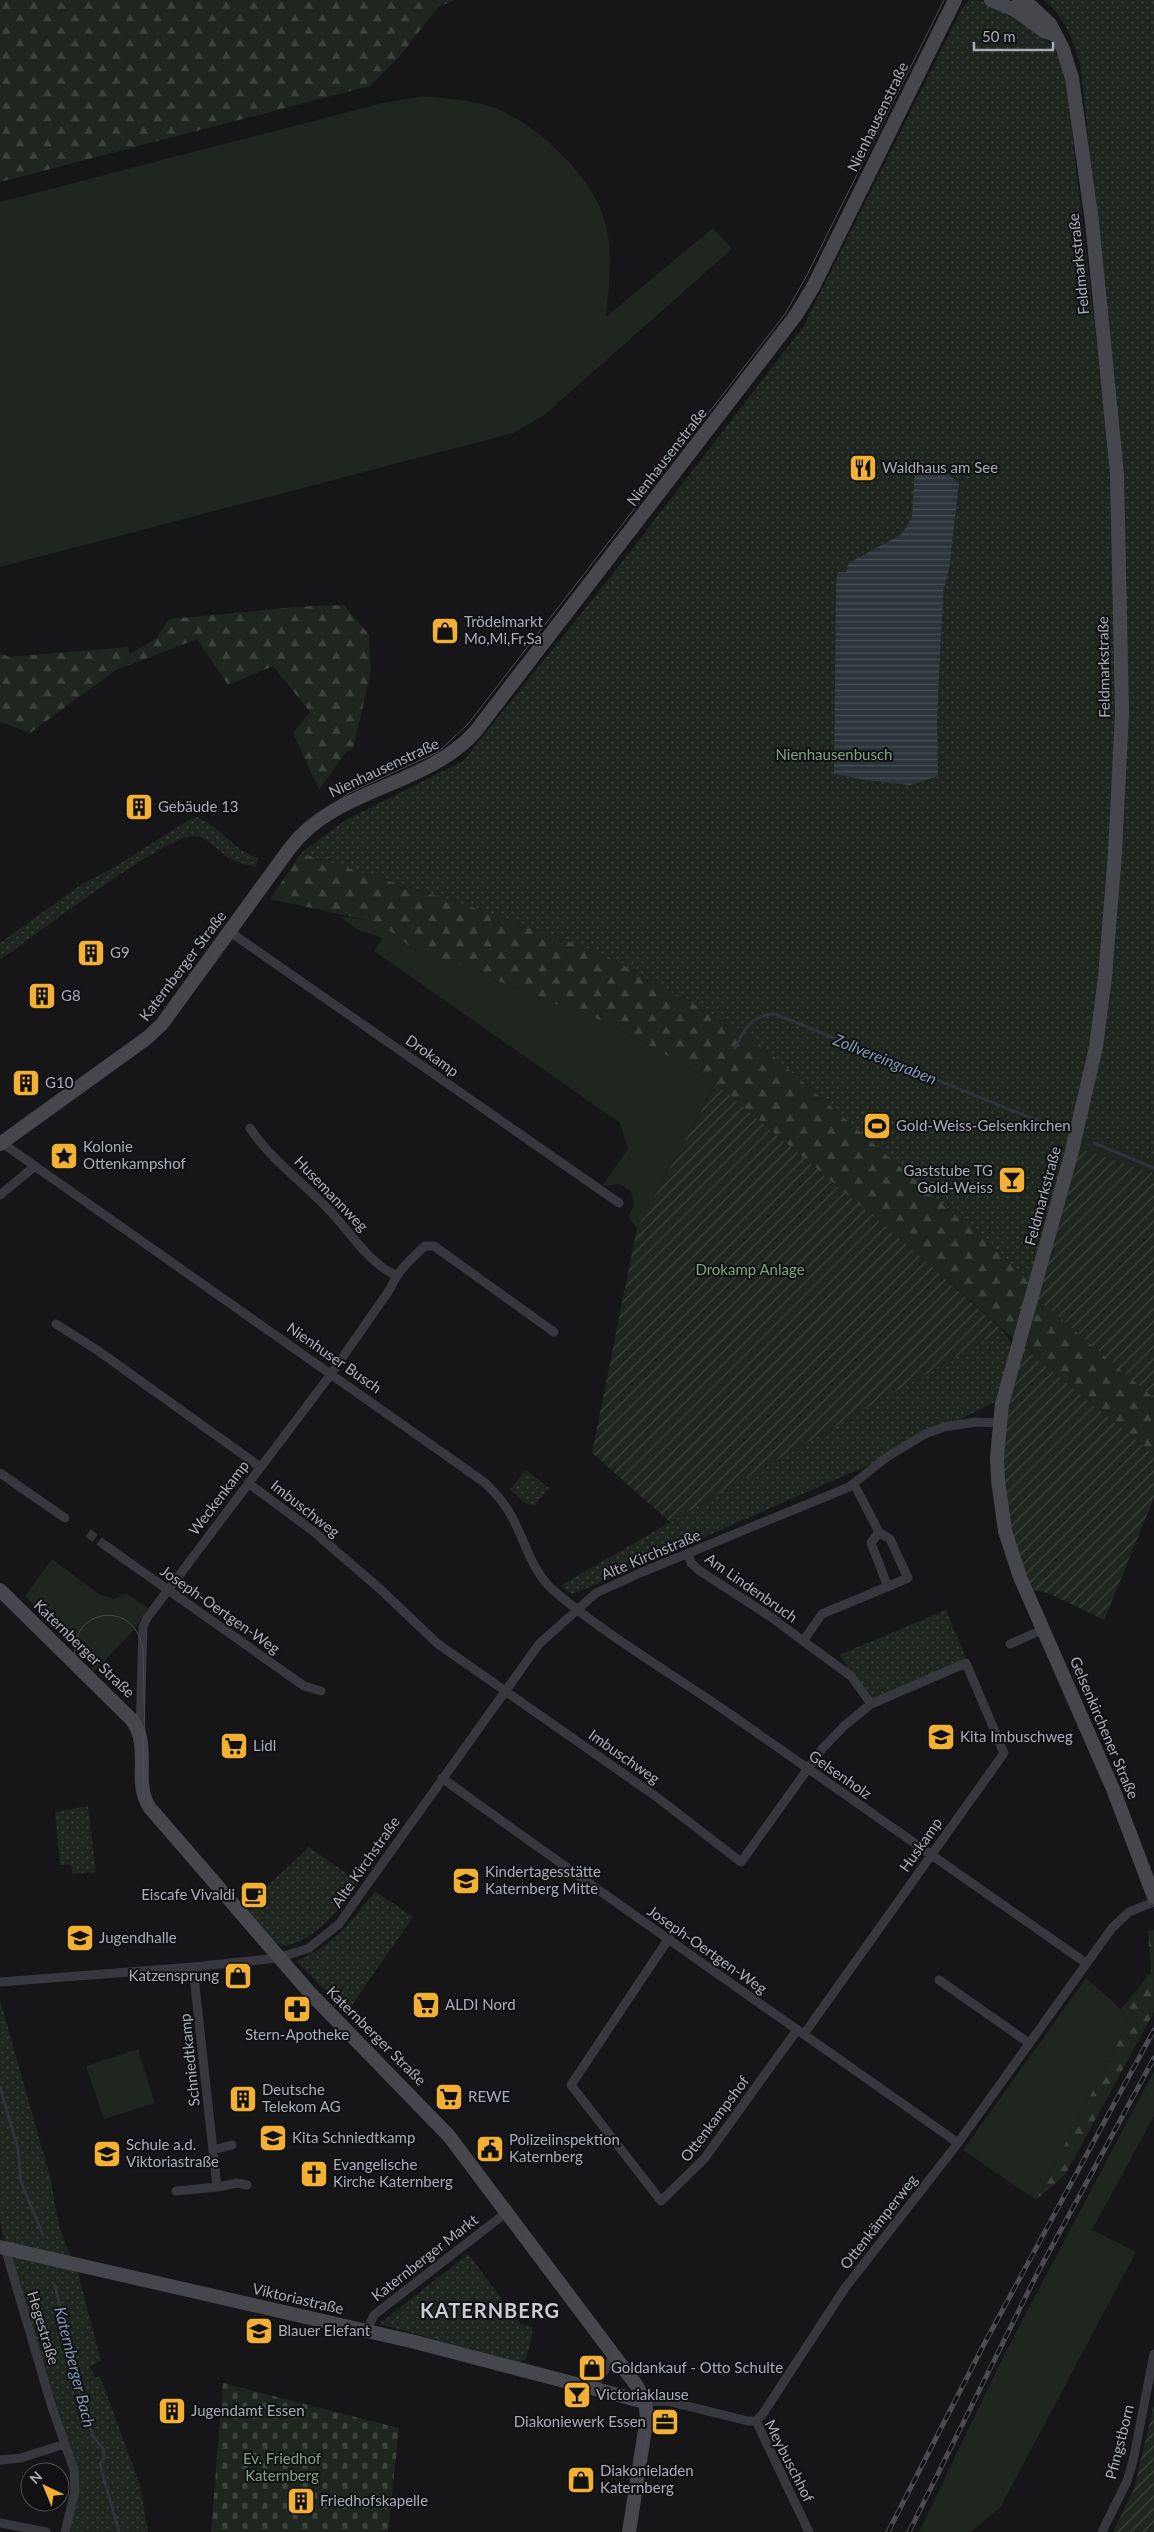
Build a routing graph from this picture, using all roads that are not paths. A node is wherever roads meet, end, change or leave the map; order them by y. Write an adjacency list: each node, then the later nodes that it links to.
1 (955, 0): 5 (main road, Nienhausenstraße)
2 (991, 0): 4 (main road)
3 (1019, 0): 4 (main road, Feldmarkstraße)
4 (1055, 35): 13 (main road, Feldmarkstraße)
5 (297, 838): 6 (main road, Katernberger Straße)
6 (230, 932): 8 (main road, Katernberger Straße); 11 (street, Drokamp)
7 (250, 1128): 12 (street, Husemannweg)
8 (1, 1143): 9 (street, Nienhuser Busch)
9 (35, 1166): 10 (street); 16 (street, Nienhuser Busch)
10 (0, 1195)
11 (618, 1203)
12 (395, 1276): 15 (street); 16 (street)
13 (1032, 1295): 17 (main road, Gelsenkirchener Straße)
14 (56, 1324): 18 (street, Imbuschweg)
15 (554, 1332)
16 (331, 1374): 18 (street, Weckenkamp); 29 (street, Nienhuser Busch)
17 (999, 1423): 21 (street, Alte Kirchstraße); 30 (main road, Gelsenkirchener Straße)
18 (260, 1466): 20 (street, Weckenkamp)
19 (0, 1473): 22 (street)
20 (248, 1482): 27 (street, Weckenkamp); 35 (street, Imbuschweg)
21 (854, 1484): 23 (street, Am Lindenbruch); 25 (street, Alte Kirchstraße)
22 (65, 1518)
23 (879, 1532): 26 (street); 26 (street, Am Lindenbruch)
24 (106, 1546): 27 (street, Joseph-Oertgen-Weg)
25 (688, 1553): 29 (street, Alte Kirchstraße); 31 (street, Am Lindenbruch)
26 (888, 1586): 31 (street, Am Lindenbruch)
27 (167, 1589): 32 (street, Weckenkamp); 36 (street, Joseph-Oertgen-Weg)
28 (0, 1590): 38 (main road, Katernberger Straße)
29 (578, 1609): 35 (street, Alte Kirchstraße); 39 (street, Gelsenholz)
30 (1044, 1629): 33 (street); 42 (main road, Gelsenkirchener Straße)
31 (803, 1641): 37 (street, Am Lindenbruch)
32 (143, 1644): 38 (street, Katernberger Straße)
33 (1010, 1644)
34 (966, 1663): 37 (street, Imbuschweg); 41 (street, Huskamp)
35 (505, 1690): 39 (street, Imbuschweg); 40 (street, Alte Kirchstraße)
36 (321, 1691)
37 (871, 1704): 39 (street, Imbuschweg)
38 (140, 1736): 45 (main road, Katernberger Straße)
39 (807, 1770): 41 (street, Gelsenholz)
40 (442, 1778): 44 (street, Joseph-Oertgen-Weg); 45 (street, Alte Kirchstraße)
41 (930, 1855): 46 (street, Gelsenholz); 50 (street, Huskamp)
42 (1154, 1897)
43 (1154, 1902): 46 (street, Ottenkämperweg)
44 (669, 1938): 50 (street, Joseph-Oertgen-Weg); 50 (street, Ottenkampshof)
45 (278, 1958): 47 (street, Alte Kirchstraße); 58 (main road, Katernberger Straße)
46 (1086, 1963): 51 (street, Ottenkämperweg)
47 (193, 1967): 49 (street, Alte Kirchstraße); 54 (street, Schniedtkamp)
48 (939, 1980): 51 (street)
49 (0, 1982)
50 (801, 2032): 52 (street, Joseph-Oertgen-Weg)
51 (1030, 2043): 52 (street, Ottenkämperweg)
52 (958, 2143): 65 (street, Ottenkämperweg)
53 (232, 2145): 54 (street)
54 (213, 2150): 56 (street, Schniedtkamp)
55 (248, 2185): 56 (street)
56 (217, 2187): 57 (street)
57 (176, 2191)
58 (507, 2212): 60 (street, Katernberger Markt); 61 (main road, Katernberger Straße)
59 (2, 2247): 60 (main road, Viktoriastraße); 66 (street, Hegestraße)
60 (367, 2331): 63 (main road, Viktoriastraße)
61 (615, 2354): 63 (street); 64 (main road, Katernberger Straße)
62 (1154, 2354): 73 (street, Pfingstborn)
63 (593, 2388): 64 (main road, Viktoriastraße)
64 (645, 2402): 65 (street, Meybuschhof); 71 (main road)
65 (756, 2421): 72 (street, Meybuschhof)
66 (65, 2444): 67 (street); 70 (street, Hegestraße)
67 (0, 2460)
68 (0, 2523): 69 (street)
69 (46, 2532)
70 (65, 2532)
71 (629, 2532)
72 (809, 2532)
73 (1102, 2532)

